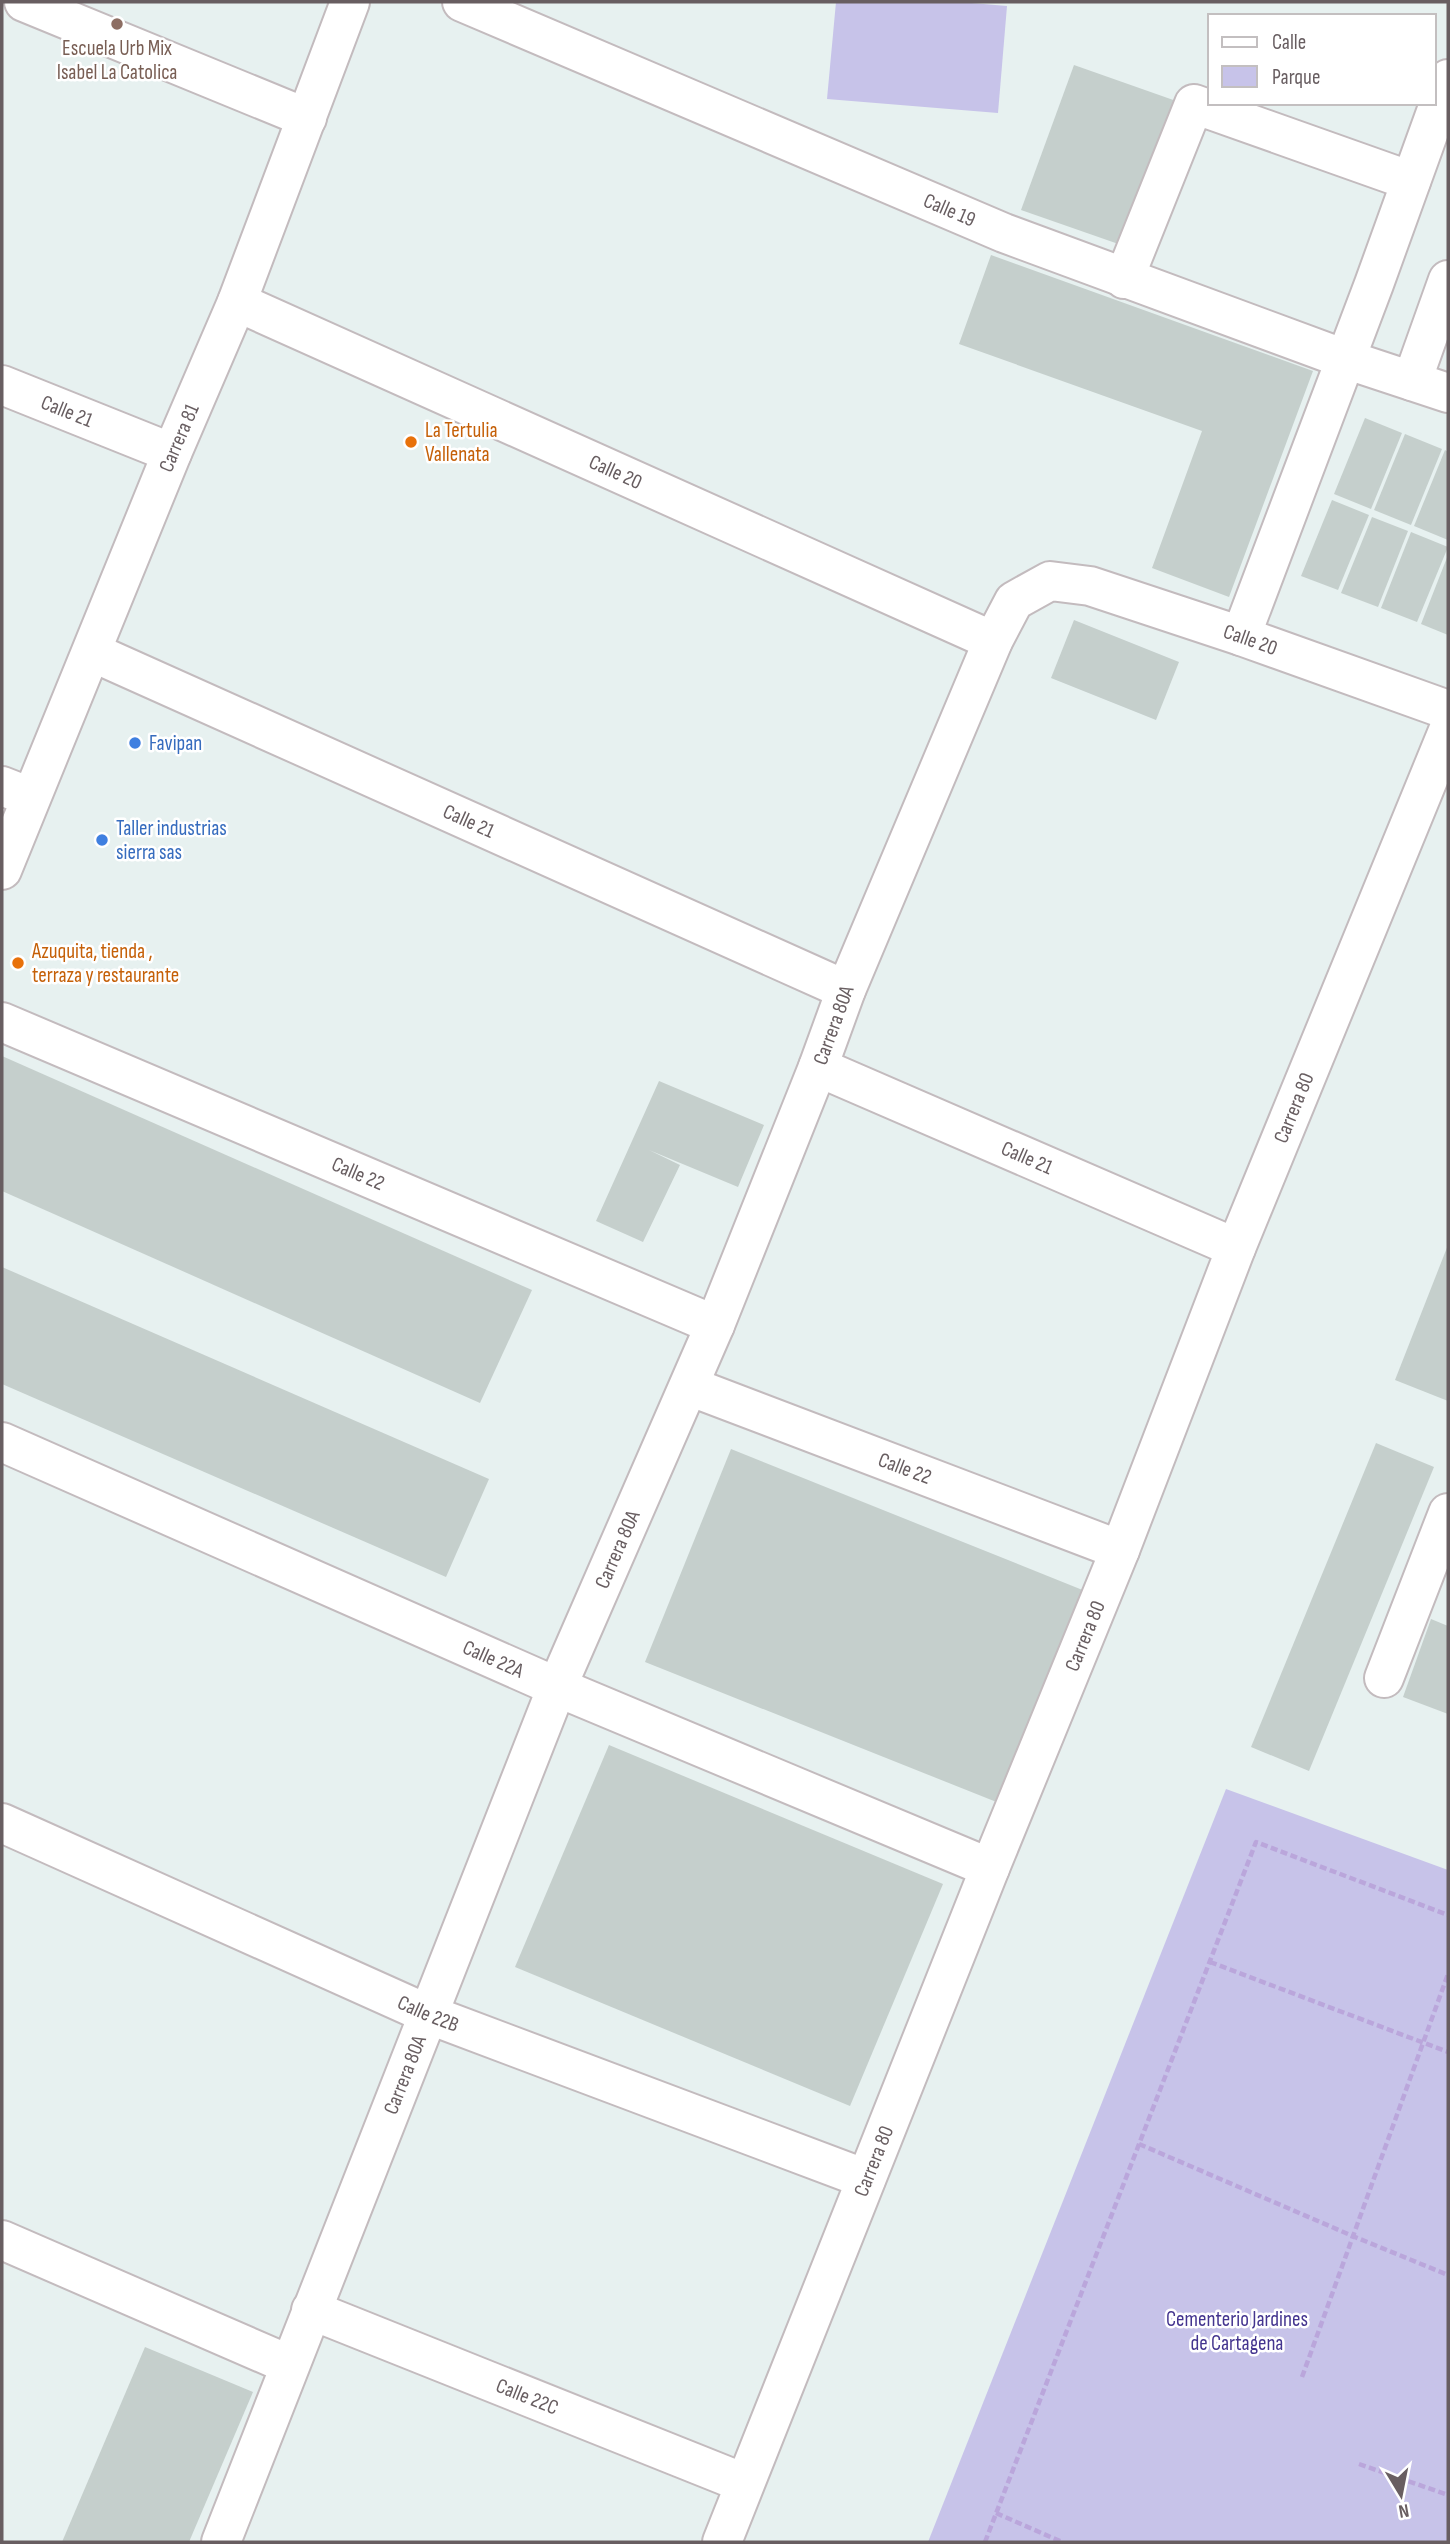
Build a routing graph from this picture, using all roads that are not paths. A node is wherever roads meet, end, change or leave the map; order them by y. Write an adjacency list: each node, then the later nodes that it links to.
1 (24, 2): 5 (street)
2 (350, 2): 5 (street, Carrera 81)
3 (462, 2): 7 (street, Calle 19)
4 (1448, 79): 6 (street)
5 (307, 118): 9 (street, Carrera 81)
6 (1411, 181): 7 (street); 10 (street)
7 (1124, 279): 10 (street, Calle 19)
8 (1448, 280): 11 (street)
9 (237, 302): 14 (street, Carrera 81); 17 (street, Calle 20)
10 (1345, 359): 11 (street, Calle 19); 16 (street)
11 (1412, 381): 13 (street, Calle 19)
12 (2, 385): 14 (street, Calle 21)
13 (1448, 393)
14 (172, 453): 18 (street, Carrera 81)
15 (1050, 581): 16 (street, Calle 20); 17 (street, Carrera 80A)
16 (1241, 636): 19 (street, Calle 20)
17 (993, 641): 23 (street, Carrera 80A)
18 (92, 652): 21 (street, Carrera 81); 23 (street, Calle 21)
19 (1448, 710)
20 (1448, 731): 26 (street, Carrera 80)
21 (16, 792): 22 (street, Carrera 81)
22 (2, 870)
23 (846, 990): 25 (street, Carrera 80A)
24 (2, 1023): 27 (street, Calle 22)
25 (818, 1067): 26 (street, Calle 21); 27 (street, Carrera 80A)
26 (1236, 1248): 31 (street, Carrera 80)
27 (715, 1325): 28 (street, Carrera 80A)
28 (689, 1386): 31 (street, Calle 22); 33 (street, Carrera 80A)
29 (2, 1442): 33 (street, Calle 22A)
30 (1448, 1513): 32 (street)
31 (1120, 1550): 35 (street, Carrera 80)
32 (1384, 1678)
33 (557, 1687): 35 (street, Calle 22A); 36 (street, Carrera 80A)
34 (2, 1822): 36 (street, Calle 22B)
35 (990, 1868): 37 (street, Carrera 80)
36 (430, 2015): 37 (street, Calle 22B); 39 (street, Carrera 80A)
37 (866, 2179): 41 (street, Carrera 80)
38 (2, 2240): 40 (street)
39 (311, 2310): 40 (street, Carrera 80A); 41 (street, Calle 22C)
40 (289, 2365): 42 (street, Carrera 80A)
41 (744, 2483): 43 (street, Carrera 80)
42 (221, 2542)
43 (722, 2542)

